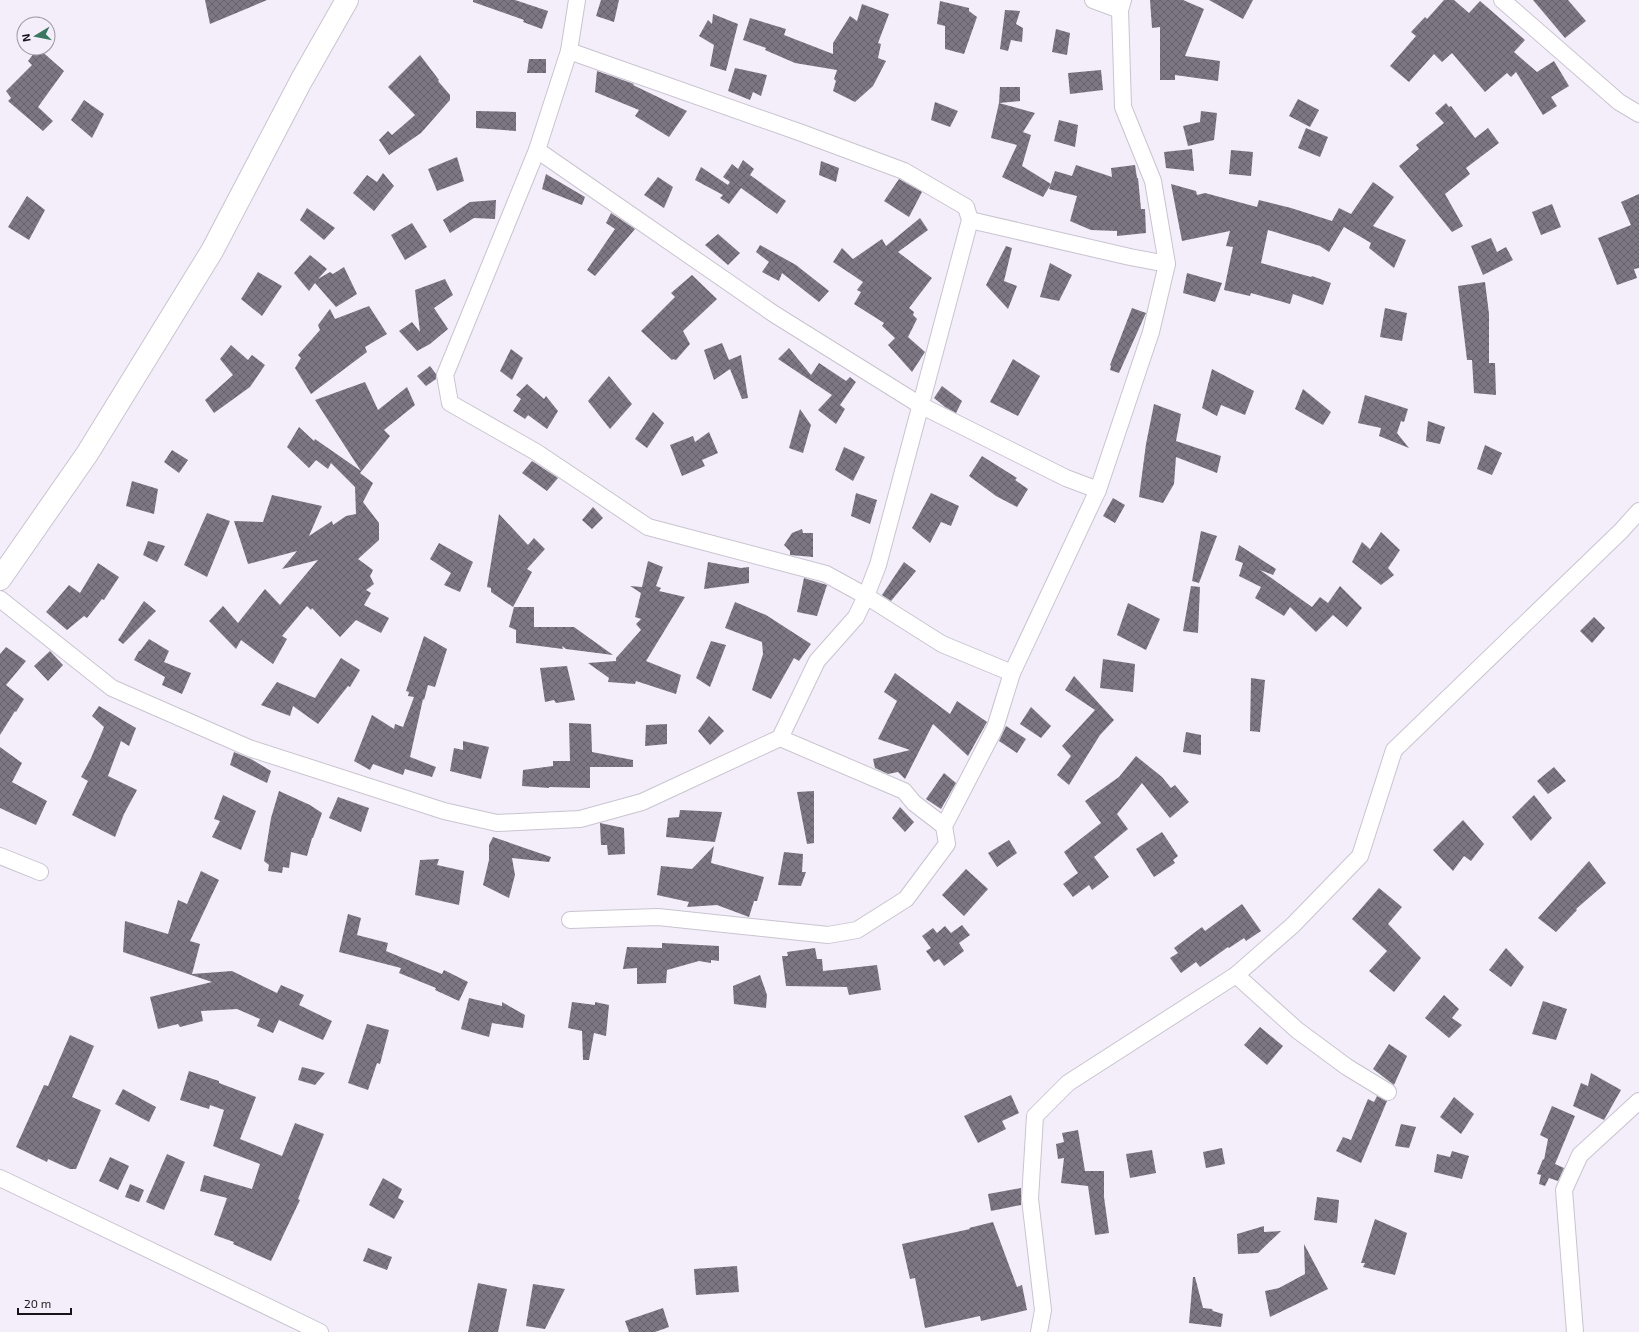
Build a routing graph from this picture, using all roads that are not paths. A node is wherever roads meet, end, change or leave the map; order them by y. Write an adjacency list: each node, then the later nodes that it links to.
1 (347, 0): 16 (highway)
2 (577, 0): 6 (street)
3 (1093, 0): 5 (street)
4 (1502, 0): 7 (street)
5 (1121, 5): 10 (street)
6 (569, 52): 8 (street); 9 (street)
7 (1639, 114)
8 (537, 150): 11 (street); 17 (street)
9 (970, 220): 10 (street); 11 (street)
10 (1167, 264): 12 (street)
11 (920, 405): 12 (street); 17 (street)
12 (1098, 490): 19 (street)
13 (1639, 511): 15 (street)
14 (1639, 528): 15 (street)
15 (1621, 531): 25 (street)
16 (0, 579)
17 (866, 596): 19 (street); 20 (street)
18 (0, 599): 20 (street)
19 (1012, 673): 21 (street)
20 (780, 738): 21 (street)
21 (944, 826): 24 (street)
22 (0, 856): 23 (street)
23 (40, 872)
24 (570, 920)
25 (1236, 975): 26 (street); 30 (street)
26 (1388, 1092)
27 (1639, 1102): 31 (street)
28 (0, 1178): 29 (street)
29 (320, 1332)
30 (1039, 1332)
31 (1575, 1332)

